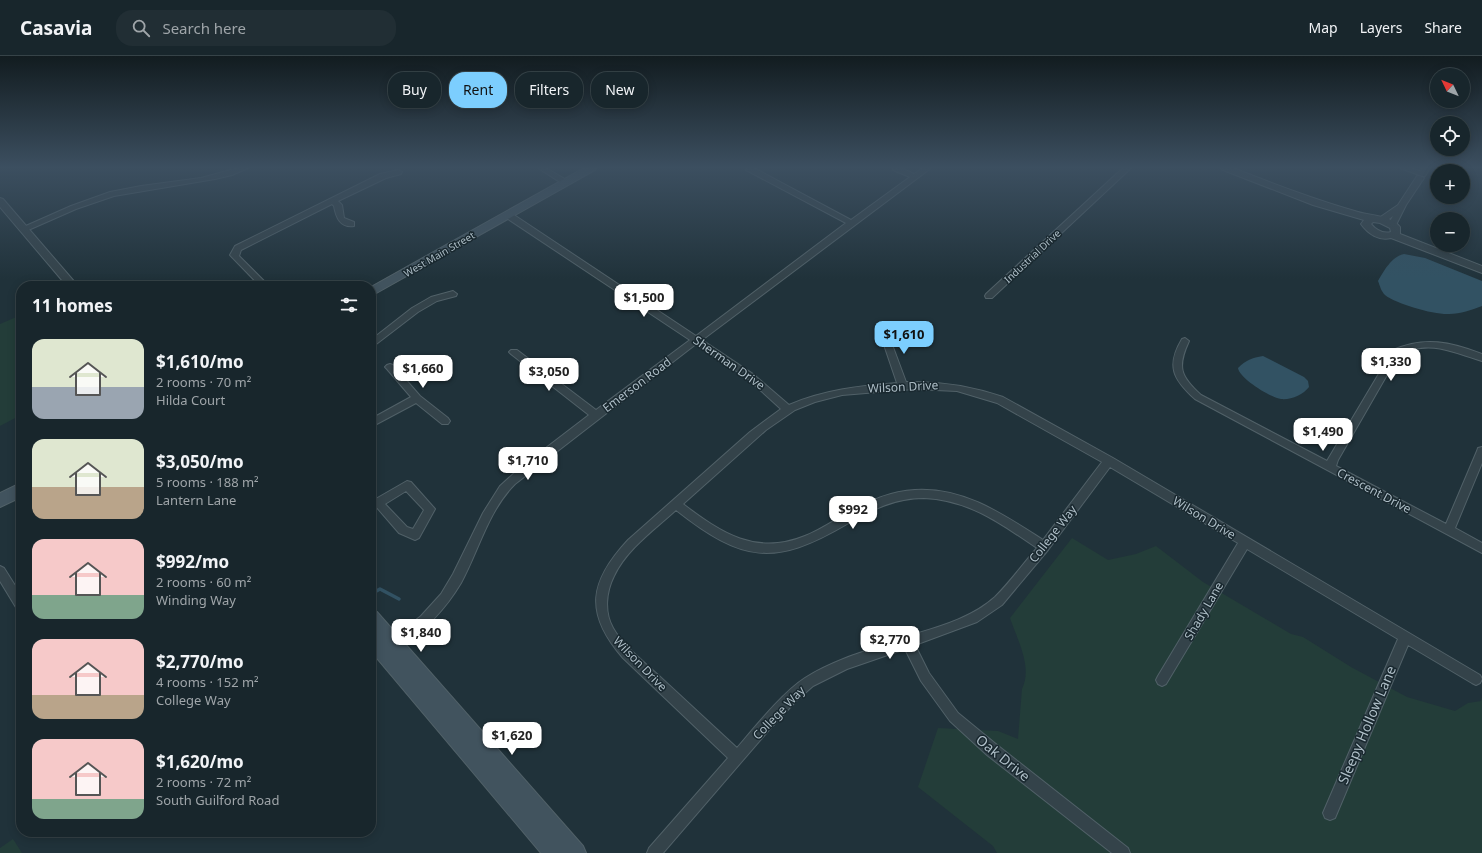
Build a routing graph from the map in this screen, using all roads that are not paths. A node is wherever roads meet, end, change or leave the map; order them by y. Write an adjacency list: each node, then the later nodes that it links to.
1 (3, 205): 15 (street)
2 (84, 205): 15 (street)
3 (324, 205): 19 (street)
4 (338, 205): 14 (street)
5 (525, 205): 11 (main road, West Main Street)
6 (818, 205): 13 (street)
7 (876, 205): 13 (street, Emerson Road)
8 (1087, 205): 22 (street, Industrial Drive)
9 (1323, 205): 12 (street)
10 (1402, 205): 12 (street); 16 (street)
11 (508, 215): 20 (main road, West Main Street); 24 (street, Sherman Drive)
12 (1374, 221): 16 (street); 16 (street)
13 (851, 223): 24 (street, Emerson Road)
14 (351, 224)
15 (23, 229): 18 (street)
16 (1393, 230): 17 (street)
17 (1482, 270)
18 (69, 281)
19 (260, 281)
20 (376, 289)
21 (453, 294): 25 (street)
22 (989, 296)
23 (884, 332): 30 (street)
24 (696, 340): 32 (street, Sherman Drive); 33 (street, Emerson Road)
25 (376, 341)
26 (1185, 341): 38 (street, Crescent Drive)
27 (514, 352): 33 (street)
28 (1482, 358): 38 (street)
29 (390, 367): 31 (street)
30 (902, 385): 32 (street, Wilson Drive); 37 (street, Wilson Drive)
31 (417, 398): 34 (street); 35 (street)
32 (788, 410): 42 (street, Wilson Drive)
33 (596, 415): 54 (street, Emerson Road)
34 (376, 420)
35 (445, 422)
36 (1482, 451): 44 (street)
37 (1109, 461): 45 (street, Wilson Drive); 46 (street, College Way)
38 (1330, 468): 44 (street, Crescent Drive)
39 (16, 492): 40 (main road)
40 (0, 501)
41 (376, 504): 43 (street)
42 (676, 504): 46 (street); 57 (street, Wilson Drive)
43 (376, 506)
44 (1449, 530): 47 (street, Crescent Drive)
45 (1245, 542): 51 (street, Wilson Drive); 56 (street, Shady Lane)
46 (1044, 547): 52 (street, College Way)
47 (1482, 548)
48 (0, 571): 49 (street)
49 (16, 597)
50 (376, 624): 54 (main road)
51 (1404, 637): 55 (street, Wilson Drive); 58 (street, Sleepy Hollow Lane)
52 (907, 641): 57 (street, College Way); 62 (street, Oak Drive)
53 (376, 644): 59 (main road)
54 (394, 645): 60 (main road)
55 (1476, 679)
56 (1162, 680)
57 (738, 758): 61 (street, College Way)
58 (1330, 813)
59 (555, 853)
60 (576, 853)
61 (654, 853)
62 (1122, 853)

